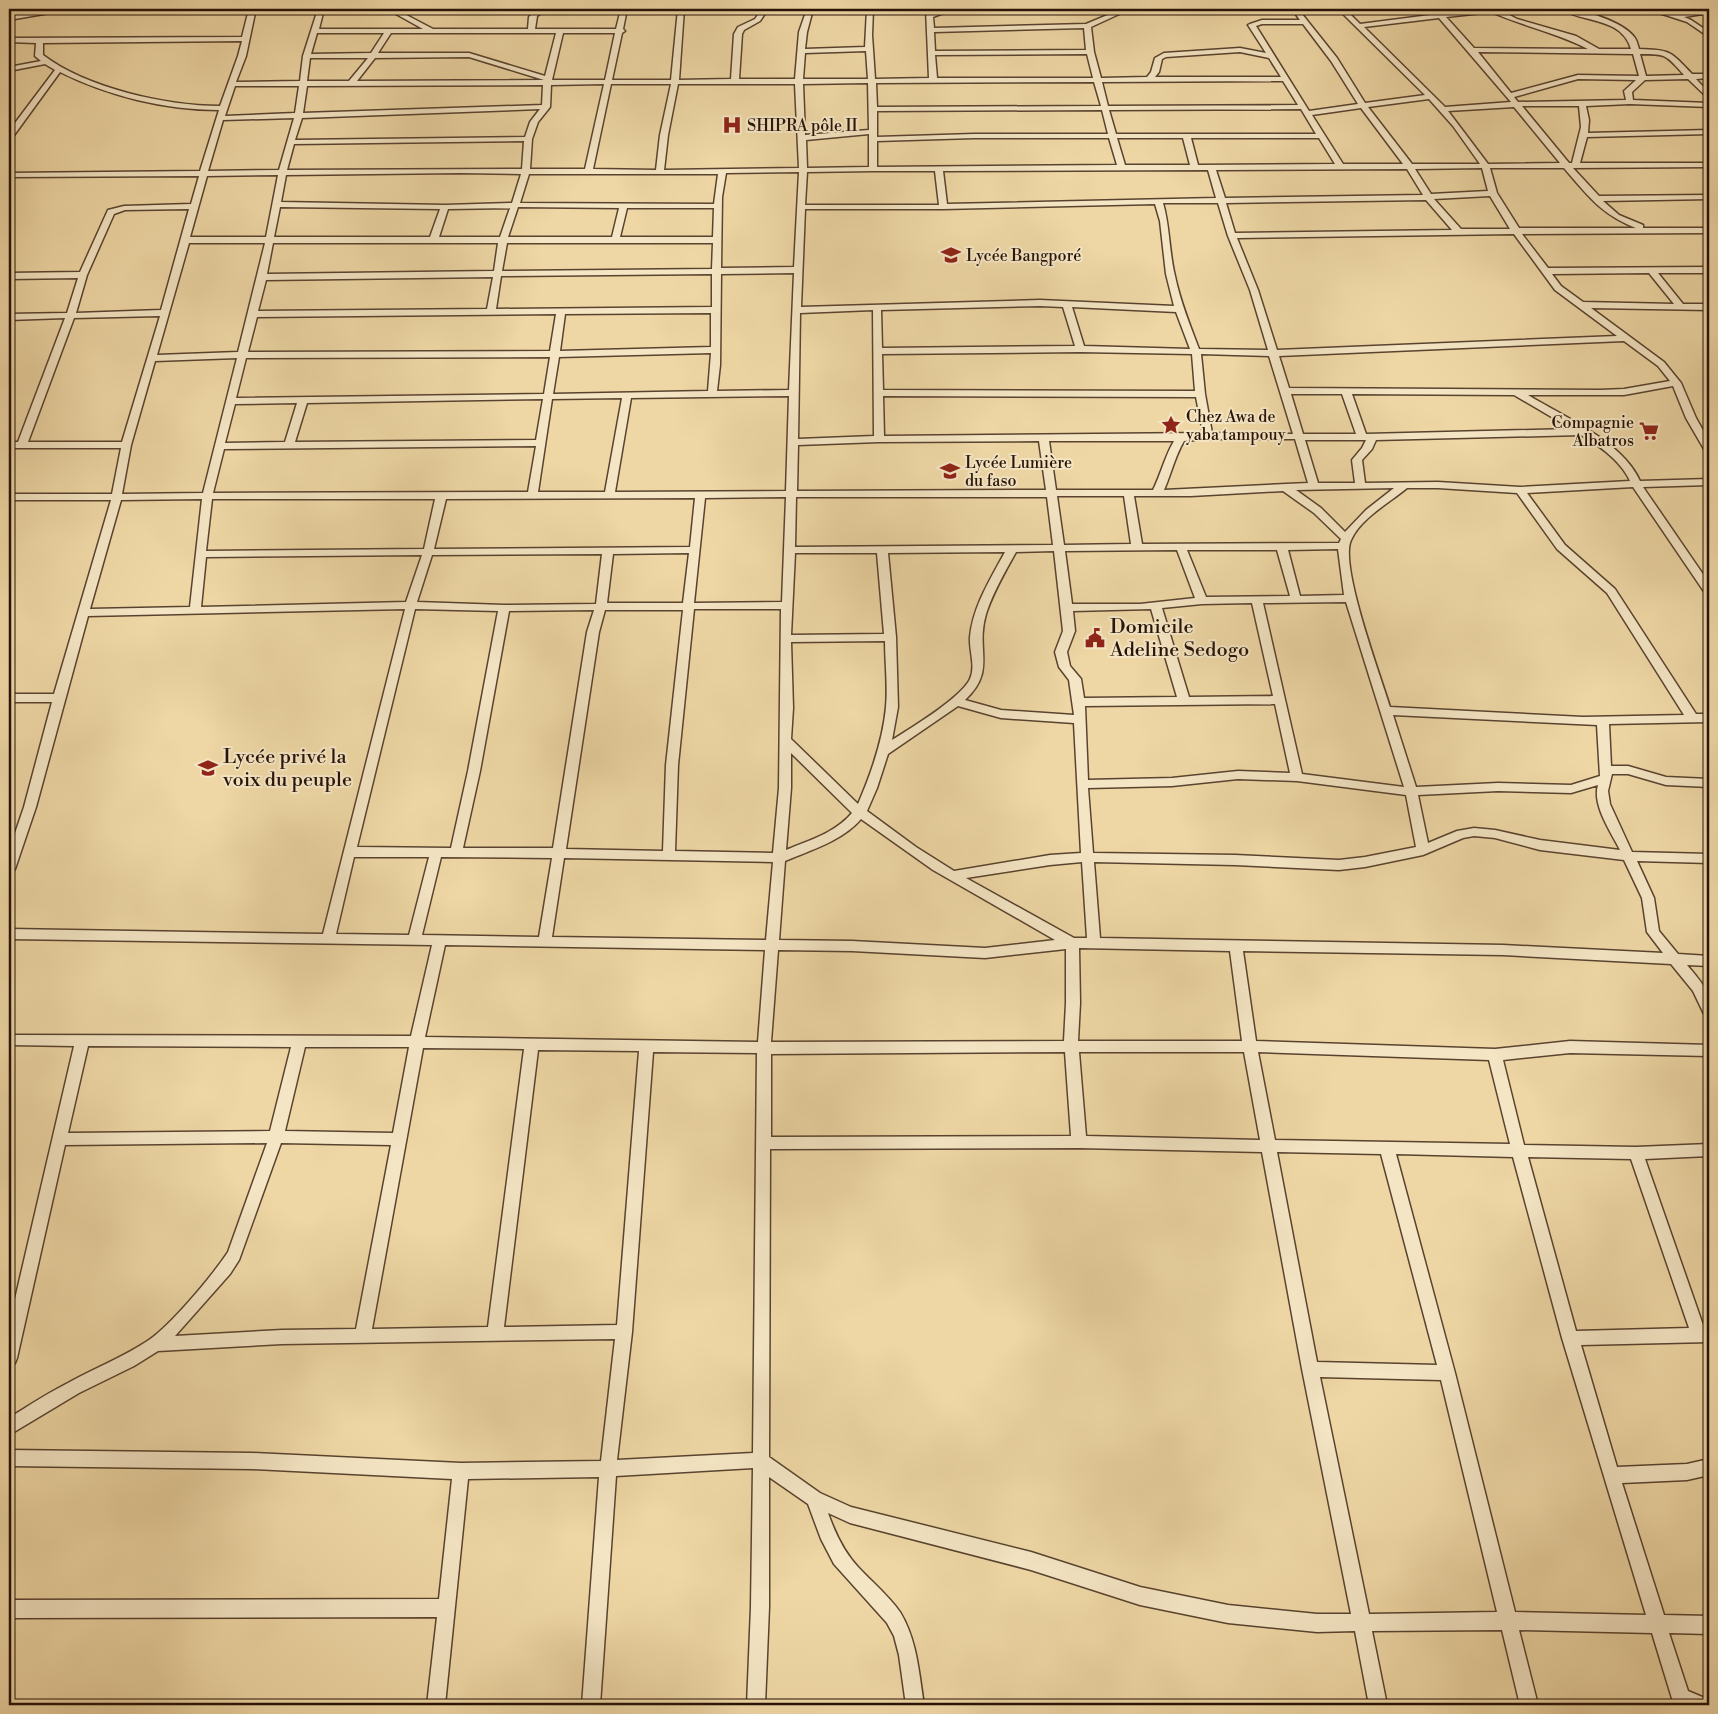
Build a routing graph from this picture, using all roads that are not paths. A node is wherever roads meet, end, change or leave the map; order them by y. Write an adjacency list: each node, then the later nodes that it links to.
1 (70, 9): 23 (street)
2 (294, 9): 18 (street)
3 (321, 9): 30 (street)
4 (390, 9): 32 (street)
5 (543, 9): 33 (street)
6 (624, 9): 35 (street)
7 (681, 9): 64 (street)
8 (765, 9): 65 (street)
9 (810, 9): 42 (street)
10 (870, 9): 40 (street)
11 (951, 9): 20 (street)
12 (1127, 9): 25 (street)
13 (1295, 9): 24 (street)
14 (1341, 9): 26 (street)
15 (1495, 9): 21 (street); 43 (street)
16 (1564, 9): 44 (street)
17 (1650, 9): 22 (street)
18 (251, 10): 37 (street)
19 (1709, 11): 22 (street)
20 (929, 12): 29 (street)
21 (1441, 13): 26 (street); 41 (street)
22 (1676, 17): 27 (street)
23 (9, 18)
24 (1306, 22): 49 (street); 74 (street)
25 (1087, 26): 29 (street); 45 (street)
26 (1359, 26): 69 (street)
27 (1700, 27): 28 (street); 36 (street)
28 (1709, 27)
29 (930, 30): 46 (street)
30 (316, 31): 31 (street); 47 (street)
31 (389, 31): 32 (street); 48 (street)
32 (432, 31): 33 (street)
33 (532, 31): 34 (street)
34 (560, 31): 35 (street); 60 (street)
35 (621, 31): 63 (street)
36 (1709, 35)
37 (245, 39): 39 (street); 66 (street)
38 (9, 40): 39 (street)
39 (40, 41): 50 (street)
40 (869, 49): 42 (street); 57 (street)
41 (1472, 50): 43 (street); 70 (street)
42 (801, 51): 61 (street)
43 (1598, 51): 44 (street)
44 (1635, 51): 53 (street); 55 (street)
45 (1090, 52): 46 (street); 58 (street)
46 (932, 53): 62 (street)
47 (307, 56): 48 (street); 67 (street)
48 (373, 56): 60 (street); 68 (street)
49 (1271, 56): 56 (street); 59 (street)
50 (46, 62): 51 (street); 52 (street)
51 (9, 70)
52 (58, 70): 78 (street); 88 (street)
53 (1691, 76): 54 (street); 55 (street); 71 (street)
54 (1709, 76)
55 (1643, 78): 70 (street); 72 (street)
56 (1284, 79): 59 (street); 82 (street)
57 (871, 80): 61 (street); 62 (street); 80 (street)
58 (1099, 80): 59 (street); 62 (street); 79 (street)
59 (1149, 80)
60 (548, 81): 63 (street); 68 (street); 77 (street)
61 (799, 81): 65 (street); 92 (street)
62 (933, 81)
63 (609, 82): 64 (street); 108 (street)
64 (675, 82): 65 (street); 110 (street)
65 (735, 82)
66 (232, 84): 67 (street); 78 (street)
67 (302, 84): 68 (street); 83 (street)
68 (351, 84)
69 (1431, 96): 74 (street); 81 (street)
70 (1510, 96): 75 (street)
71 (1709, 97)
72 (1630, 102): 73 (street); 76 (street)
73 (1582, 104): 75 (street); 87 (street)
74 (1363, 105): 82 (street); 100 (street)
75 (1515, 105): 81 (street); 97 (street)
76 (1709, 105)
77 (546, 107): 83 (street); 93 (street)
78 (223, 108): 84 (street)
79 (1106, 108): 80 (street); 82 (street); 89 (street)
80 (872, 109): 86 (street)
81 (1442, 109): 96 (street)
82 (1305, 110): 91 (street)
83 (299, 115): 84 (street); 94 (street)
84 (221, 118): 111 (street)
85 (1709, 132): 87 (street)
86 (872, 135): 89 (street); 92 (street); 104 (street)
87 (1584, 135): 98 (street)
88 (9, 136)
89 (1111, 136): 90 (street); 101 (street)
90 (1187, 136): 91 (street); 102 (street)
91 (1320, 136): 99 (street)
92 (803, 138): 107 (street)
93 (528, 139): 94 (street); 109 (street)
94 (290, 142): 112 (street)
95 (1709, 164): 98 (street)
96 (1486, 165): 97 (street); 100 (street); 114 (street)
97 (1565, 165): 98 (street); 117 (street)
98 (1575, 165)
99 (1340, 166): 100 (street); 103 (street)
100 (1409, 166): 116 (street)
101 (1121, 167): 102 (street); 105 (street)
102 (1195, 167): 103 (street)
103 (1211, 167): 119 (street)
104 (873, 169): 105 (street); 107 (street)
105 (939, 169): 125 (street)
106 (723, 170): 107 (street); 110 (street); 124 (street)
107 (803, 170): 127 (street)
108 (589, 171): 109 (street); 110 (street)
109 (526, 172): 112 (street); 121 (street)
110 (660, 172)
111 (203, 173): 112 (street); 113 (street); 123 (street)
112 (284, 174): 120 (street)
113 (9, 176)
114 (1494, 194): 116 (street); 129 (street)
115 (1709, 197): 117 (street)
116 (1428, 198): 119 (street); 131 (street)
117 (1597, 200): 128 (street)
118 (1158, 201): 119 (street); 125 (street); 153 (street)
119 (1223, 201): 132 (street)
120 (278, 204): 126 (street); 135 (street)
121 (515, 205): 122 (street); 126 (street); 138 (street)
122 (624, 205): 124 (street); 136 (street)
123 (194, 206): 134 (street); 145 (street)
124 (718, 206): 137 (street)
125 (943, 206): 127 (street)
126 (444, 207): 133 (street)
127 (801, 207): 139 (street)
128 (1646, 230): 129 (street); 130 (street)
129 (1516, 231): 131 (street); 142 (street)
130 (1709, 231)
131 (1459, 232): 132 (street)
132 (1232, 236): 167 (street)
133 (434, 239): 135 (street); 138 (street)
134 (185, 240): 135 (street); 157 (street)
135 (270, 240): 147 (street)
136 (615, 240): 137 (street); 138 (street)
137 (717, 240): 141 (street)
138 (503, 241): 144 (street)
139 (799, 270): 141 (street); 155 (street)
140 (1709, 270): 143 (street)
141 (717, 271): 144 (street); 154 (street)
142 (1545, 271): 143 (street); 149 (street)
143 (1652, 271): 150 (street)
144 (498, 273): 147 (street); 156 (street)
145 (83, 275): 146 (street); 161 (street)
146 (9, 276)
147 (262, 278): 159 (street)
148 (1067, 304): 152 (street); 153 (street); 163 (street)
149 (1579, 305): 150 (street); 162 (street)
150 (1680, 306): 151 (street)
151 (1709, 307)
152 (877, 308): 155 (street); 165 (street)
153 (1179, 309): 166 (street)
154 (716, 310): 158 (street); 164 (street)
155 (796, 310): 175 (street)
156 (491, 312): 158 (street); 159 (street)
157 (164, 313): 161 (street); 170 (street)
158 (561, 313): 168 (street)
159 (252, 314): 169 (street)
160 (9, 317): 161 (street)
161 (70, 317): 193 (street)
162 (1624, 338): 167 (street); 171 (street)
163 (1080, 349): 165 (street); 166 (street)
164 (715, 350): 168 (street); 178 (street)
165 (878, 351): 176 (street)
166 (1196, 352): 167 (street); 177 (street)
167 (1273, 352): 172 (street)
168 (555, 354): 169 (street); 180 (street)
169 (242, 355): 170 (street); 182 (street)
170 (152, 358): 194 (street)
171 (1676, 383): 174 (street); 197 (street)
172 (1284, 390): 173 (street); 187 (street)
173 (1346, 391): 174 (street); 185 (street)
174 (1517, 392): 183 (street)
175 (794, 393): 178 (street); 190 (street)
176 (878, 393): 177 (street); 188 (street)
177 (1200, 394): 184 (street)
178 (712, 395): 179 (street)
179 (627, 396): 180 (street); 210 (street)
180 (548, 397): 181 (street); 191 (street)
181 (303, 400): 182 (street); 195 (street)
182 (230, 401): 196 (street)
183 (1581, 432): 185 (street); 199 (street)
184 (1208, 436): 186 (street); 187 (street)
185 (1367, 437): 187 (street); 202 (street)
186 (1181, 438): 189 (street); 208 (street)
187 (1299, 438): 201 (street)
188 (879, 439): 189 (street); 190 (street)
189 (1044, 439): 205 (street)
190 (792, 442): 207 (street)
191 (541, 443): 195 (street); 209 (street)
192 (9, 445): 193 (street)
193 (22, 445): 194 (street)
194 (126, 445): 213 (street)
195 (289, 445): 196 (street)
196 (219, 446): 214 (street)
197 (1709, 449)
198 (1709, 482): 199 (street)
199 (1636, 484): 204 (street); 228 (street)
200 (1405, 485): 202 (street); 204 (street); 216 (street)
201 (1314, 486): 202 (street); 203 (street)
202 (1360, 486)
203 (1286, 488): 208 (street); 216 (street)
204 (1520, 490): 251 (street)
205 (1050, 492): 206 (street); 207 (street); 218 (street)
206 (1128, 492): 208 (street); 219 (street)
207 (791, 493): 211 (street); 224 (street)
208 (1157, 493)
209 (533, 494): 210 (street); 212 (street)
210 (610, 494): 211 (street)
211 (700, 494): 223 (street)
212 (441, 495): 214 (street); 226 (street)
213 (117, 496): 214 (street); 215 (street); 241 (street)
214 (206, 496): 227 (street)
215 (9, 497)
216 (1344, 542): 221 (street); 229 (street)
217 (1012, 548): 218 (street); 222 (street); 247 (street)
218 (1059, 548): 219 (street); 239 (street)
219 (1138, 548): 220 (street)
220 (1181, 548): 221 (street); 232 (street)
221 (1282, 548): 230 (street)
222 (882, 549): 224 (street); 242 (street)
223 (695, 550): 225 (street); 233 (street)
224 (790, 550): 234 (street)
225 (608, 551): 226 (street); 236 (street)
226 (429, 552): 227 (street); 235 (street)
227 (200, 554): 240 (street)
228 (1709, 591)
229 (1350, 598): 230 (street); 250 (street)
230 (1296, 599): 231 (street)
231 (1257, 600): 232 (street); 246 (street)
232 (1202, 601): 237 (street)
233 (689, 605): 234 (street); 236 (street); 268 (street)
234 (787, 605): 243 (street)
235 (410, 606): 238 (street); 240 (street); 264 (street)
236 (601, 607): 238 (street); 267 (street)
237 (1156, 607): 239 (street); 248 (street)
238 (504, 608): 266 (street)
239 (1067, 608): 249 (street)
240 (195, 610): 241 (street)
241 (83, 613): 245 (street)
242 (890, 638): 243 (street); 256 (street)
243 (785, 639): 255 (street)
244 (9, 698): 245 (street)
245 (59, 698): 273 (street)
246 (1278, 700): 248 (street); 258 (street)
247 (955, 701): 253 (street); 256 (street)
248 (1184, 701): 249 (street)
249 (1079, 702): 253 (street)
250 (1386, 712): 254 (street); 261 (street)
251 (1692, 718): 252 (street); 254 (street)
252 (1709, 718)
253 (1079, 719): 260 (street)
254 (1603, 721): 257 (street)
255 (785, 740): 262 (street); 271 (street)
256 (882, 752): 262 (street)
257 (1605, 775): 259 (street); 261 (street); 269 (street)
258 (1297, 778): 260 (street); 261 (street)
259 (1709, 783)
260 (1082, 784): 270 (street)
261 (1411, 791): 263 (street)
262 (860, 812): 271 (street); 274 (street)
263 (1423, 850): 269 (street); 270 (street)
264 (350, 852): 265 (street); 276 (street)
265 (436, 852): 266 (street); 277 (street)
266 (456, 852): 267 (street)
267 (558, 853): 268 (street); 279 (street)
268 (669, 856): 271 (street)
269 (1627, 856): 272 (street); 284 (street)
270 (1086, 857): 274 (street); 281 (street)
271 (780, 858): 282 (street)
272 (1709, 858)
273 (9, 869)
274 (952, 876): 280 (street)
275 (9, 934): 276 (street)
276 (329, 937): 277 (street)
277 (414, 939): 278 (street)
278 (440, 940): 279 (street); 289 (street)
279 (545, 942): 282 (street)
280 (1072, 943): 281 (street); 282 (street); 295 (street)
281 (1094, 944): 283 (street)
282 (773, 945): 294 (street)
283 (1236, 947): 284 (street); 292 (street)
284 (1675, 959): 285 (street); 286 (street)
285 (1709, 961)
286 (1709, 1010)
287 (9, 1040): 288 (street)
288 (82, 1041): 290 (street); 299 (street)
289 (417, 1042): 290 (street); 291 (street); 300 (street)
290 (299, 1043): 298 (street)
291 (532, 1044): 293 (street); 309 (street)
292 (1250, 1046): 295 (street); 297 (street); 303 (street)
293 (646, 1047): 294 (street); 308 (street)
294 (764, 1048): 295 (street); 302 (street)
295 (1071, 1048): 301 (street)
296 (1709, 1050): 297 (street)
297 (1495, 1054): 305 (street)
298 (276, 1137): 299 (street); 300 (street); 313 (street)
299 (60, 1138): 314 (street)
300 (399, 1139): 310 (street)
301 (1079, 1142): 302 (street); 303 (street)
302 (764, 1143): 319 (street)
303 (1269, 1146): 304 (street); 315 (street)
304 (1387, 1149): 305 (street); 316 (street)
305 (1518, 1149): 307 (street); 312 (street)
306 (1709, 1150): 307 (street)
307 (1636, 1153): 311 (street)
308 (624, 1332): 309 (street); 321 (street)
309 (494, 1334): 310 (street)
310 (363, 1335): 313 (street)
311 (1704, 1336): 312 (street)
312 (1570, 1338): 323 (street)
313 (156, 1344): 317 (street)
314 (9, 1358)
315 (1310, 1369): 316 (street); 328 (street)
316 (1447, 1373): 327 (street)
317 (9, 1427)
318 (9, 1458): 322 (street)
319 (760, 1460): 321 (street); 324 (street); 334 (street)
320 (1709, 1467): 323 (street)
321 (608, 1469): 322 (street); 333 (street)
322 (462, 1471): 325 (street)
323 (1613, 1475): 329 (street)
324 (814, 1499): 328 (street); 335 (street)
325 (447, 1608): 326 (street); 332 (street)
326 (9, 1609)
327 (1507, 1621): 328 (street); 329 (street); 337 (street)
328 (1362, 1622): 336 (street)
329 (1657, 1624): 330 (street); 331 (street)
330 (1709, 1625)
331 (1682, 1702): 338 (street)
332 (436, 1705)
333 (591, 1705)
334 (756, 1705)
335 (915, 1705)
336 (1378, 1705)
337 (1529, 1705)
338 (1701, 1705)

